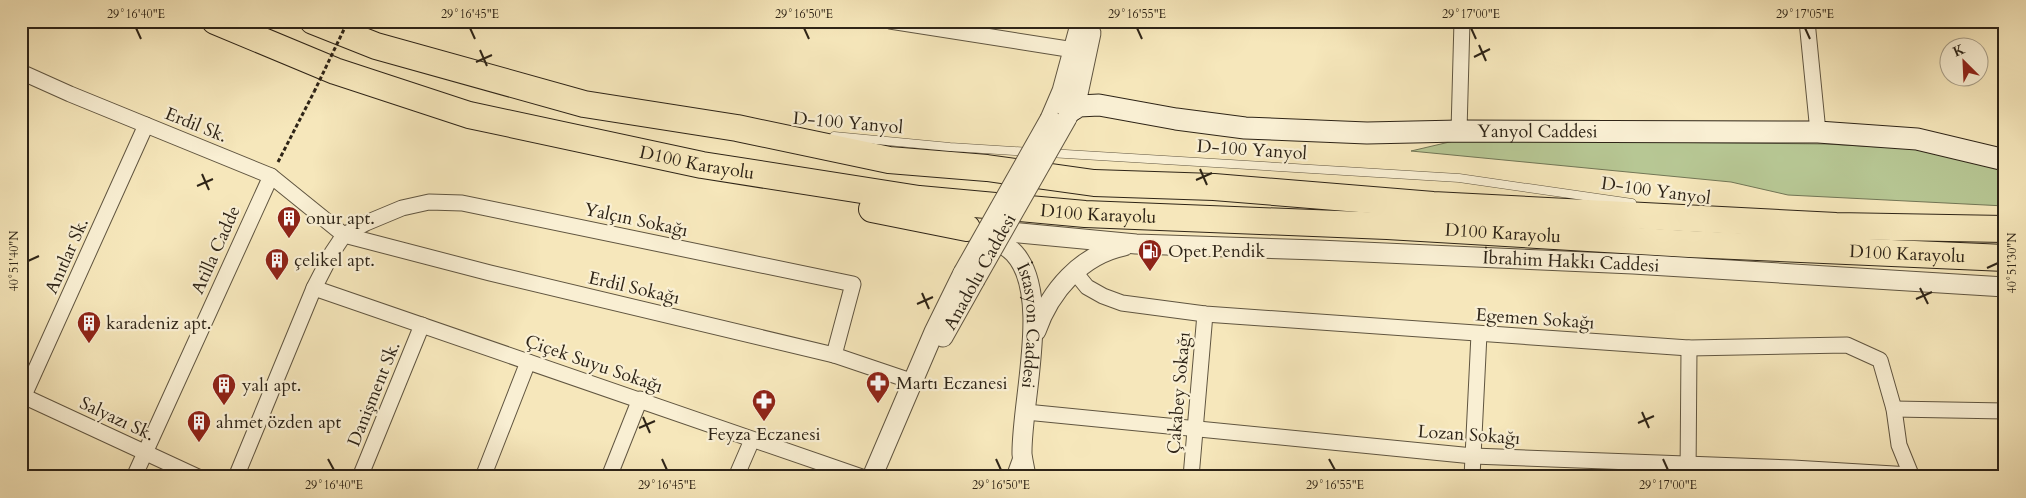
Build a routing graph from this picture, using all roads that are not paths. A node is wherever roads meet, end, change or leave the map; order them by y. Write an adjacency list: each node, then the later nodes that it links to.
1 (215, 21): 18 (highway, D100 Karayolu)
2 (313, 21): 12 (highway, D100 Karayolu)
3 (890, 21): 8 (street)
4 (1082, 21): 8 (street, Anadolu Caddesi)
5 (1093, 21): 10 (street, Anadolu Caddesi)
6 (1462, 21): 13 (street)
7 (1807, 21): 14 (street)
8 (1074, 50): 10 (street, Anadolu Caddesi)
9 (21, 72): 11 (street, Erdil Sk.)
10 (1063, 116): 13 (main road, Yanyol Caddesi); 38 (street, Anadolu Caddesi, bridge)
11 (146, 125): 19 (street, Erdil Sk.); 39 (street, Anıtlar Sk.)
12 (737, 128): 15 (lane, D-100 Yanyol); 22 (highway, D100 Karayolu)
13 (1459, 131): 14 (main road, Yanyol Caddesi)
14 (1818, 132): 17 (main road, Yanyol Caddesi)
15 (802, 133)
16 (822, 135): 20 (lane, D-100 Yanyol)
17 (2005, 160)
18 (702, 164): 23 (highway); 27 (highway, D100 Karayolu)
19 (271, 176): 25 (street, Erdil Sk.); 46 (street, Atilla Cadde)
20 (1645, 205)
21 (1675, 209): 22 (lane, D-100 Yanyol)
22 (1763, 222): 24 (highway, D100 Karayolu)
23 (967, 228): 26 (street); 34 (street, İstasyon Caddesi)
24 (2005, 229)
25 (344, 235): 30 (street); 36 (street, Erdil Sokağı); 36 (street, Yalçın Sokağı)
26 (1136, 244): 28 (street); 29 (street, İbrahim Hakkı Caddesi)
27 (2005, 258)
28 (1074, 271): 31 (street, Egemen Sokağı); 34 (street)
29 (2005, 287)
30 (314, 288): 32 (street, Çiçek Suyu Sokağı); 53 (street)
31 (1206, 314): 33 (street, Egemen Sokağı); 44 (street, Çakabey Sokağı)
32 (422, 325): 37 (street, Çiçek Suyu Sokağı); 54 (street, Danişment Sk.)
33 (1479, 334): 35 (street, Egemen Sokağı); 48 (street)
34 (1032, 344): 43 (street, İstasyon Caddesi)
35 (1689, 348): 41 (street, Egemen Sokağı); 49 (street)
36 (834, 355): 38 (street, Erdil Sokağı)
37 (528, 362): 40 (street, Çiçek Suyu Sokağı); 55 (street)
38 (914, 382): 59 (street, Anadolu Caddesi)
39 (22, 398): 46 (street, Salyazı Sk.)
40 (640, 399): 45 (street, Çiçek Suyu Sokağı); 56 (street)
41 (1894, 409): 42 (street); 50 (street, Egemen Sokağı)
42 (2005, 410)
43 (1026, 412): 44 (street, Lozan Sokağı); 47 (street, İstasyon Caddesi)
44 (1195, 429): 48 (street, Lozan Sokağı); 62 (street, Çakabey Sokağı)
45 (752, 440): 57 (street); 58 (street, Çiçek Suyu Sokağı)
46 (145, 452): 51 (street, Atilla Cadde); 52 (street, Salyazı Sk.)
47 (1022, 455): 60 (street, İstasyon Caddesi); 61 (street, İstasyon Caddesi)
48 (1473, 456): 49 (street, Lozan Sokağı); 63 (street)
49 (1689, 471): 50 (street, Lozan Sokağı)
50 (1911, 476)
51 (134, 477)
52 (198, 477)
53 (236, 477)
54 (360, 477)
55 (483, 477)
56 (609, 477)
57 (736, 477)
58 (862, 477)
59 (872, 477)
60 (1014, 477)
61 (1026, 477)
62 (1191, 477)
63 (1472, 477)

